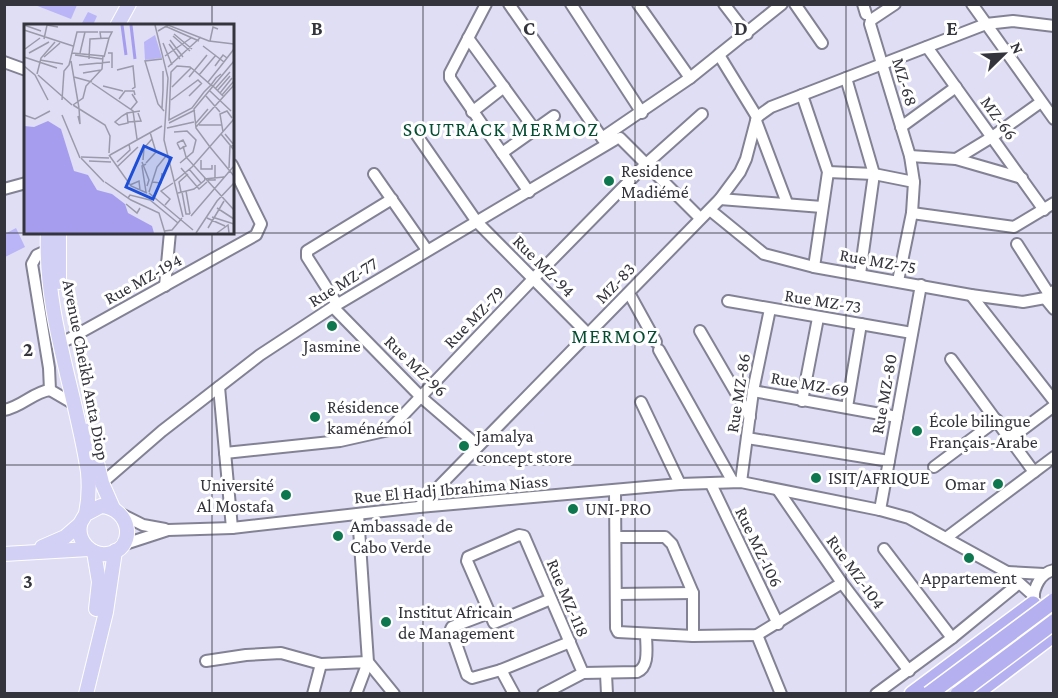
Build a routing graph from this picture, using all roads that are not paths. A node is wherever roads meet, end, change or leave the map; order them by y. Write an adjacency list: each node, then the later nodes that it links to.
1 (129, 4): 12 (main road)
2 (140, 4): 13 (main road)
3 (486, 4): 17 (street)
4 (509, 4): 40 (street)
5 (571, 4): 31 (street)
6 (638, 4): 24 (street)
7 (724, 4): 16 (street)
8 (782, 4): 16 (street)
9 (795, 4): 18 (street)
10 (895, 4): 22 (street, MZ-68)
11 (972, 4): 14 (street)
12 (118, 24)
13 (128, 24)
14 (986, 24): 15 (street); 19 (street); 29 (street)
15 (1053, 26)
16 (747, 34): 20 (street)
17 (468, 38): 26 (street); 30 (street)
18 (822, 44)
19 (927, 47): 22 (street); 27 (street, MZ-66)
20 (719, 55): 24 (street); 34 (street)
21 (4, 62): 23 (street)
22 (882, 64): 25 (street); 36 (street, MZ-68)
23 (24, 69)
24 (690, 78): 31 (street)
25 (846, 78): 28 (street); 48 (street)
26 (504, 87): 30 (street); 37 (street)
27 (957, 87): 36 (street); 39 (street, MZ-66)
28 (802, 95): 34 (street); 46 (street)
29 (1041, 102): 35 (street); 39 (street)
30 (472, 112): 41 (street)
31 (642, 112): 40 (street)
32 (702, 114): 44 (street, Rue MZ-79)
33 (554, 116): 37 (street)
34 (756, 119): 55 (street, MZ-83); 56 (street)
35 (1053, 119)
36 (901, 127): 42 (street, MZ-68)
37 (535, 130): 41 (street)
38 (416, 134): 62 (street, Rue MZ-94)
39 (992, 137): 43 (street); 49 (street, MZ-66)
40 (604, 142): 44 (street, Rue MZ-77); 53 (street, Rue MZ-77)
41 (502, 153): 53 (street)
42 (910, 156): 43 (street); 50 (street, MZ-68)
43 (956, 159): 49 (street)
44 (645, 165): 61 (street); 71 (street, Rue MZ-79)
45 (234, 169): 74 (street, Rue MZ-194)
46 (828, 172): 48 (street); 58 (street)
47 (374, 174): 54 (street)
48 (874, 174): 50 (street); 70 (street)
49 (1022, 178): 57 (street, MZ-66)
50 (914, 182): 60 (street, MZ-68)
51 (24, 184): 52 (street)
52 (4, 189)
53 (529, 192): 62 (street, Rue MZ-77)
54 (392, 199): 68 (street); 79 (street, Rue MZ-96)
55 (720, 199): 56 (street); 59 (street, MZ-83)
56 (787, 203): 58 (street)
57 (1049, 206): 60 (street)
58 (822, 207): 69 (street)
59 (710, 210): 61 (street, MZ-83); 69 (street, Rue MZ-75)
60 (912, 213): 72 (street, MZ-68)
61 (700, 218): 75 (street, MZ-83)
62 (477, 222): 68 (street, Rue MZ-77); 71 (street, Rue MZ-94)
63 (48, 234): 67 (main road, Avenue Cheikh Anta Diop)
64 (58, 234): 87 (main road, Avenue Cheikh Anta Diop)
65 (171, 234): 74 (street)
66 (1017, 244): 76 (street)
67 (48, 250): 90 (street); 96 (main road, Avenue Cheikh Anta Diop)
68 (427, 250): 79 (street, Rue MZ-77)
69 (814, 267): 70 (street, Rue MZ-75)
70 (860, 274): 72 (street, Rue MZ-75)
71 (533, 279): 86 (street, Rue MZ-94); 92 (street, Rue MZ-79)
72 (898, 281): 73 (street, Rue MZ-75)
73 (921, 285): 77 (street, Rue MZ-75); 85 (street, Rue MZ-80)
74 (165, 286): 87 (street, Rue MZ-194)
75 (629, 293): 86 (street, MZ-83); 111 (street)
76 (1049, 294): 77 (street, Rue MZ-75); 81 (street)
77 (971, 295): 94 (street)
78 (728, 302): 80 (street, Rue MZ-73)
79 (335, 306): 89 (street, Rue MZ-77); 92 (street, Rue MZ-96)
80 (770, 309): 82 (street, Rue MZ-73); 91 (street, Rue MZ-86)
81 (1053, 309)
82 (818, 318): 83 (street, Rue MZ-73); 93 (street)
83 (861, 324): 85 (street, Rue MZ-73); 98 (street)
84 (700, 331): 100 (street)
85 (912, 333): 101 (street, Rue MZ-80)
86 (588, 334): 105 (street, MZ-83)
87 (67, 340): 112 (main road, Avenue Cheikh Anta Diop)
88 (951, 359): 102 (street)
89 (219, 387): 106 (street); 112 (street, Rue MZ-77)
90 (50, 390): 96 (street); 99 (street)
91 (753, 391): 93 (street, Rue MZ-69); 100 (street, Rue MZ-86)
92 (421, 397): 105 (street, Rue MZ-96); 106 (street, Rue MZ-79)
93 (802, 401): 98 (street, Rue MZ-69)
94 (1053, 401)
95 (640, 402): 113 (street)
96 (74, 404): 121 (main road, Avenue Cheikh Anta Diop)
97 (1053, 406): 104 (street)
98 (847, 407): 101 (street, Rue MZ-69)
99 (4, 410)
100 (751, 417): 103 (street, Rue MZ-86)
101 (897, 417): 108 (street, Rue MZ-80)
102 (997, 420): 104 (street); 109 (street)
103 (747, 438): 108 (street); 111 (street, Rue MZ-86)
104 (1010, 439): 110 (street)
105 (478, 446): 117 (street, MZ-83)
106 (225, 453): 122 (street)
107 (1053, 457): 110 (street)
108 (889, 461): 118 (street, Rue MZ-80)
109 (934, 467)
110 (1034, 472): 125 (street)
111 (737, 482): 114 (street, Rue El Hadj Ibrahima Niass); 115 (street, Rue El Hadj Ibrahima Niass)
112 (102, 483): 119 (main road, Avenue Cheikh Anta Diop)
113 (680, 484): 114 (street, Rue El Hadj Ibrahima Niass); 116 (street, Rue El Hadj Ibrahima Niass)
114 (711, 484): 142 (street, Rue MZ-106)
115 (778, 490): 118 (street, Rue El Hadj Ibrahima Niass); 133 (street, Rue MZ-104)
116 (615, 491): 117 (street, Rue El Hadj Ibrahima Niass); 124 (street)
117 (419, 507): 120 (street, Rue El Hadj Ibrahima Niass)
118 (880, 510): 125 (street, Rue El Hadj Ibrahima Niass)
119 (117, 511): 121 (main road); 123 (street); 126 (main road)
120 (358, 514): 122 (street, Rue El Hadj Ibrahima Niass); 150 (street)
121 (83, 519): 128 (main road); 129 (main road)
122 (232, 528): 123 (street, Rue El Hadj Ibrahima Niass)
123 (168, 530): 126 (street)
124 (616, 537): 135 (street); 136 (street)
125 (946, 538): 131 (street, Rue El Hadj Ibrahima Niass)
126 (119, 548): 128 (main road); 157 (main road)
127 (884, 549): 147 (street)
128 (92, 550): 129 (main road); 156 (main road)
129 (29, 552): 130 (main road)
130 (4, 554)
131 (1007, 572): 132 (street, Rue El Hadj Ibrahima Niass); 134 (street, Rue El Hadj Ibrahima Niass)
132 (1049, 572): 138 (street)
133 (842, 583): 142 (street); 153 (street, Rue MZ-104)
134 (1018, 584): 138 (street, Rue El Hadj Ibrahima Niass); 147 (street)
135 (693, 593): 136 (street); 145 (street)
136 (617, 594): 144 (street)
137 (551, 599): 140 (street); 140 (street, Rue MZ-118); 148 (street, Rue MZ-118)
138 (1033, 600): 143 (street, Rue El Hadj Ibrahima Niass); 166 (highway)
139 (1053, 601): 167 (highway, bridge)
140 (489, 613): 152 (street)
141 (1053, 622): 168 (highway, bridge)
142 (777, 624): 146 (street)
143 (1053, 633): 169 (highway)
144 (646, 634): 145 (street); 155 (street)
145 (693, 636): 146 (street)
146 (757, 636): 164 (street)
147 (952, 638): 153 (street)
148 (570, 642): 152 (street); 154 (street, Rue MZ-118)
149 (206, 661): 151 (street)
150 (368, 662): 151 (street); 159 (street); 160 (street)
151 (321, 664): 158 (street)
152 (501, 670): 161 (street)
153 (909, 671): 165 (street)
154 (583, 673): 155 (street); 162 (street)
155 (606, 674): 163 (street)
156 (77, 693)
157 (86, 693)
158 (314, 693)
159 (356, 693)
160 (394, 693)
161 (514, 693)
162 (543, 693)
163 (607, 693)
164 (781, 693)
165 (876, 693)
166 (912, 693)
167 (928, 693)
168 (958, 693)
169 (975, 693)

